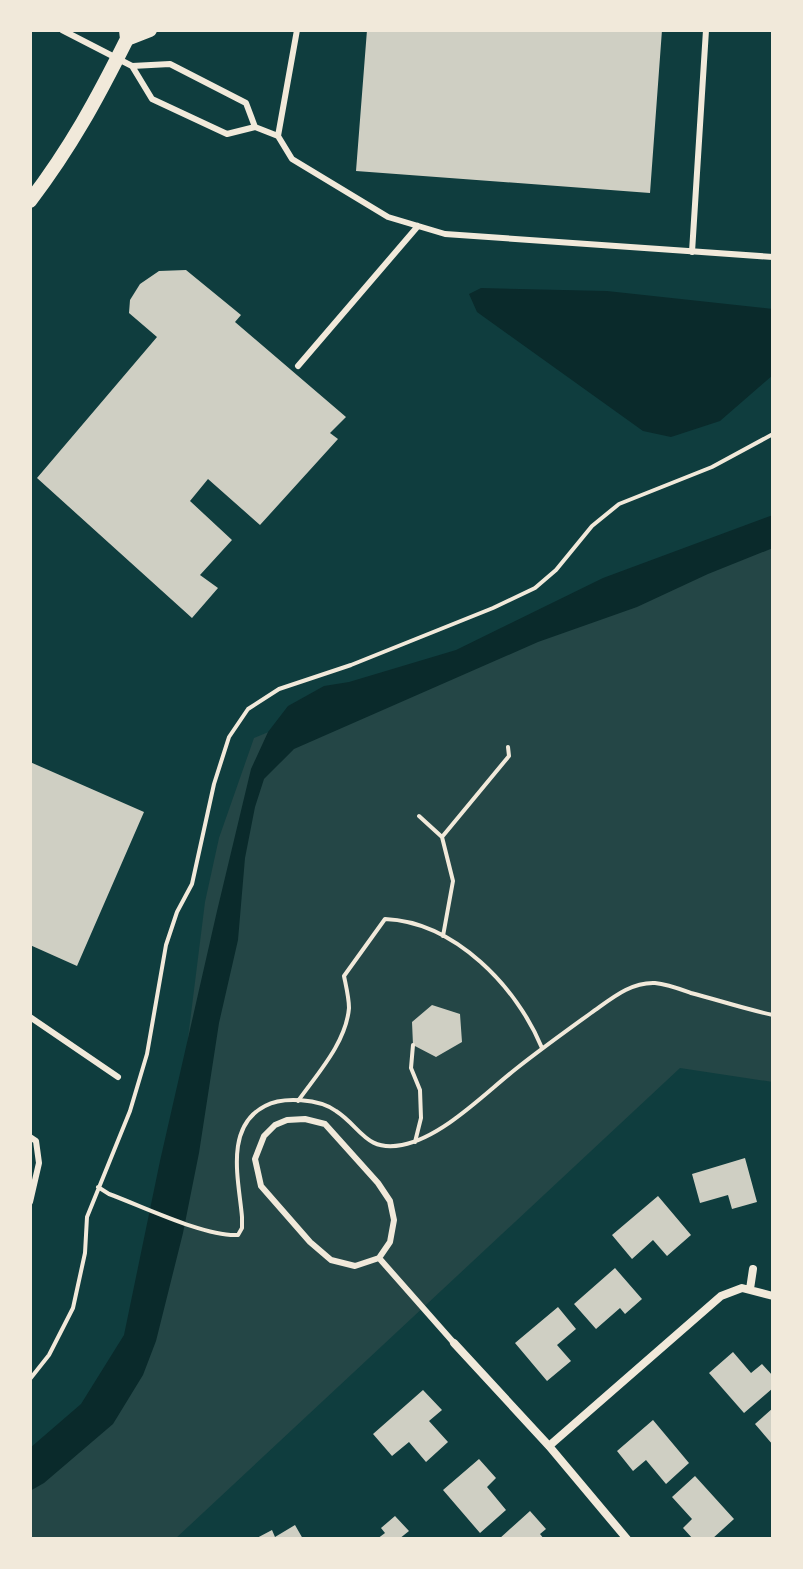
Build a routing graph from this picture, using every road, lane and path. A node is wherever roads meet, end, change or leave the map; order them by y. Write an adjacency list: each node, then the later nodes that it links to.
1 (62, 30): 6 (lane)
2 (150, 30): 5 (street)
3 (297, 30): 9 (lane)
4 (706, 30): 12 (lane)
5 (126, 34): 6 (street)
6 (118, 58): 7 (lane); 10 (street)
7 (132, 66): 8 (lane); 8 (lane)
8 (255, 127): 9 (lane)
9 (278, 136): 11 (lane)
10 (30, 201)
11 (418, 226): 12 (lane); 14 (lane)
12 (692, 252): 13 (lane)
13 (773, 257)
14 (298, 366)
15 (773, 434): 28 (path)
16 (508, 747): 18 (path)
17 (419, 816): 18 (path)
18 (442, 837): 19 (path)
19 (443, 936): 23 (path); 25 (path)
20 (773, 1015): 23 (path)
21 (30, 1017): 24 (lane)
22 (413, 1045): 27 (path)
23 (542, 1048): 27 (path)
24 (118, 1077)
25 (298, 1101): 27 (path); 28 (path)
26 (30, 1137): 29 (lane)
27 (415, 1142)
28 (98, 1187): 35 (path)
29 (30, 1202)
30 (379, 1258): 30 (lane); 34 (lane)
31 (753, 1269): 32 (street)
32 (750, 1289): 33 (street); 36 (street)
33 (773, 1296)
34 (454, 1343): 36 (street)
35 (30, 1379)
36 (549, 1446): 37 (street)
37 (627, 1539)

